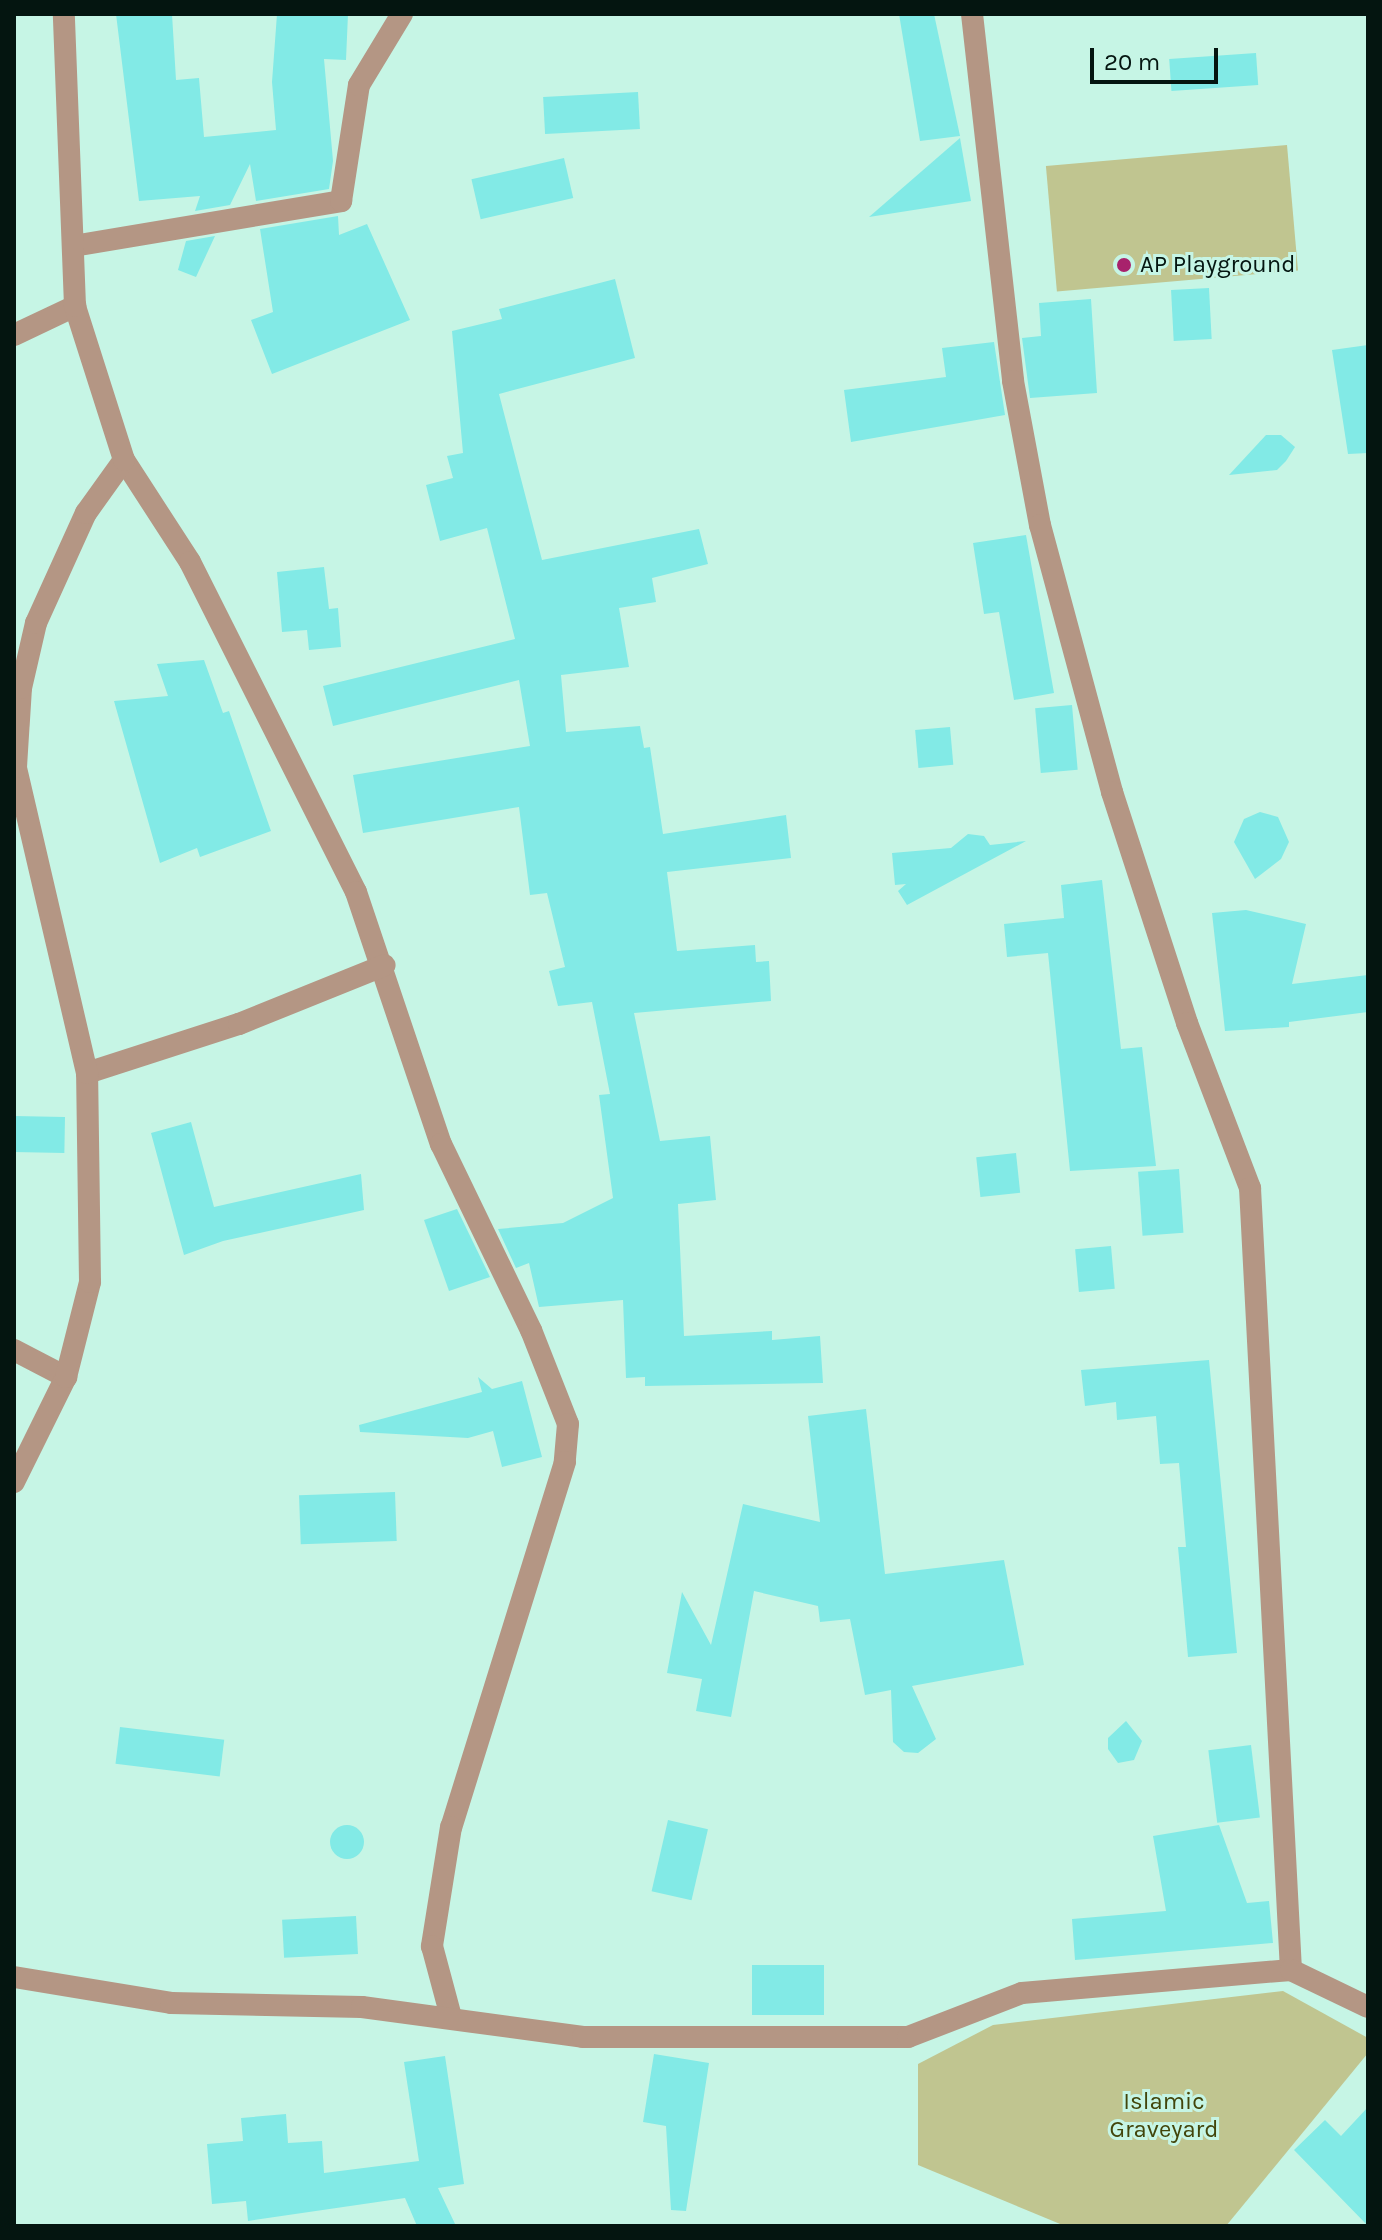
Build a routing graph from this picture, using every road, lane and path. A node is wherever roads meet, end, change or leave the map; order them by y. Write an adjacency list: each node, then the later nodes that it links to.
1 (64, 14): 4 (street)
2 (402, 14): 4 (street)
3 (972, 14): 13 (street)
4 (73, 246): 5 (street)
5 (75, 306): 6 (street); 7 (street)
6 (14, 335)
7 (124, 460): 8 (street); 9 (street)
8 (385, 965): 9 (street); 16 (street)
9 (87, 1073): 11 (street)
10 (14, 1350): 11 (street)
11 (66, 1377): 12 (street)
12 (14, 1482)
13 (1291, 1970): 15 (street); 16 (street)
14 (14, 1977): 16 (street)
15 (1368, 2007)
16 (451, 2017)

